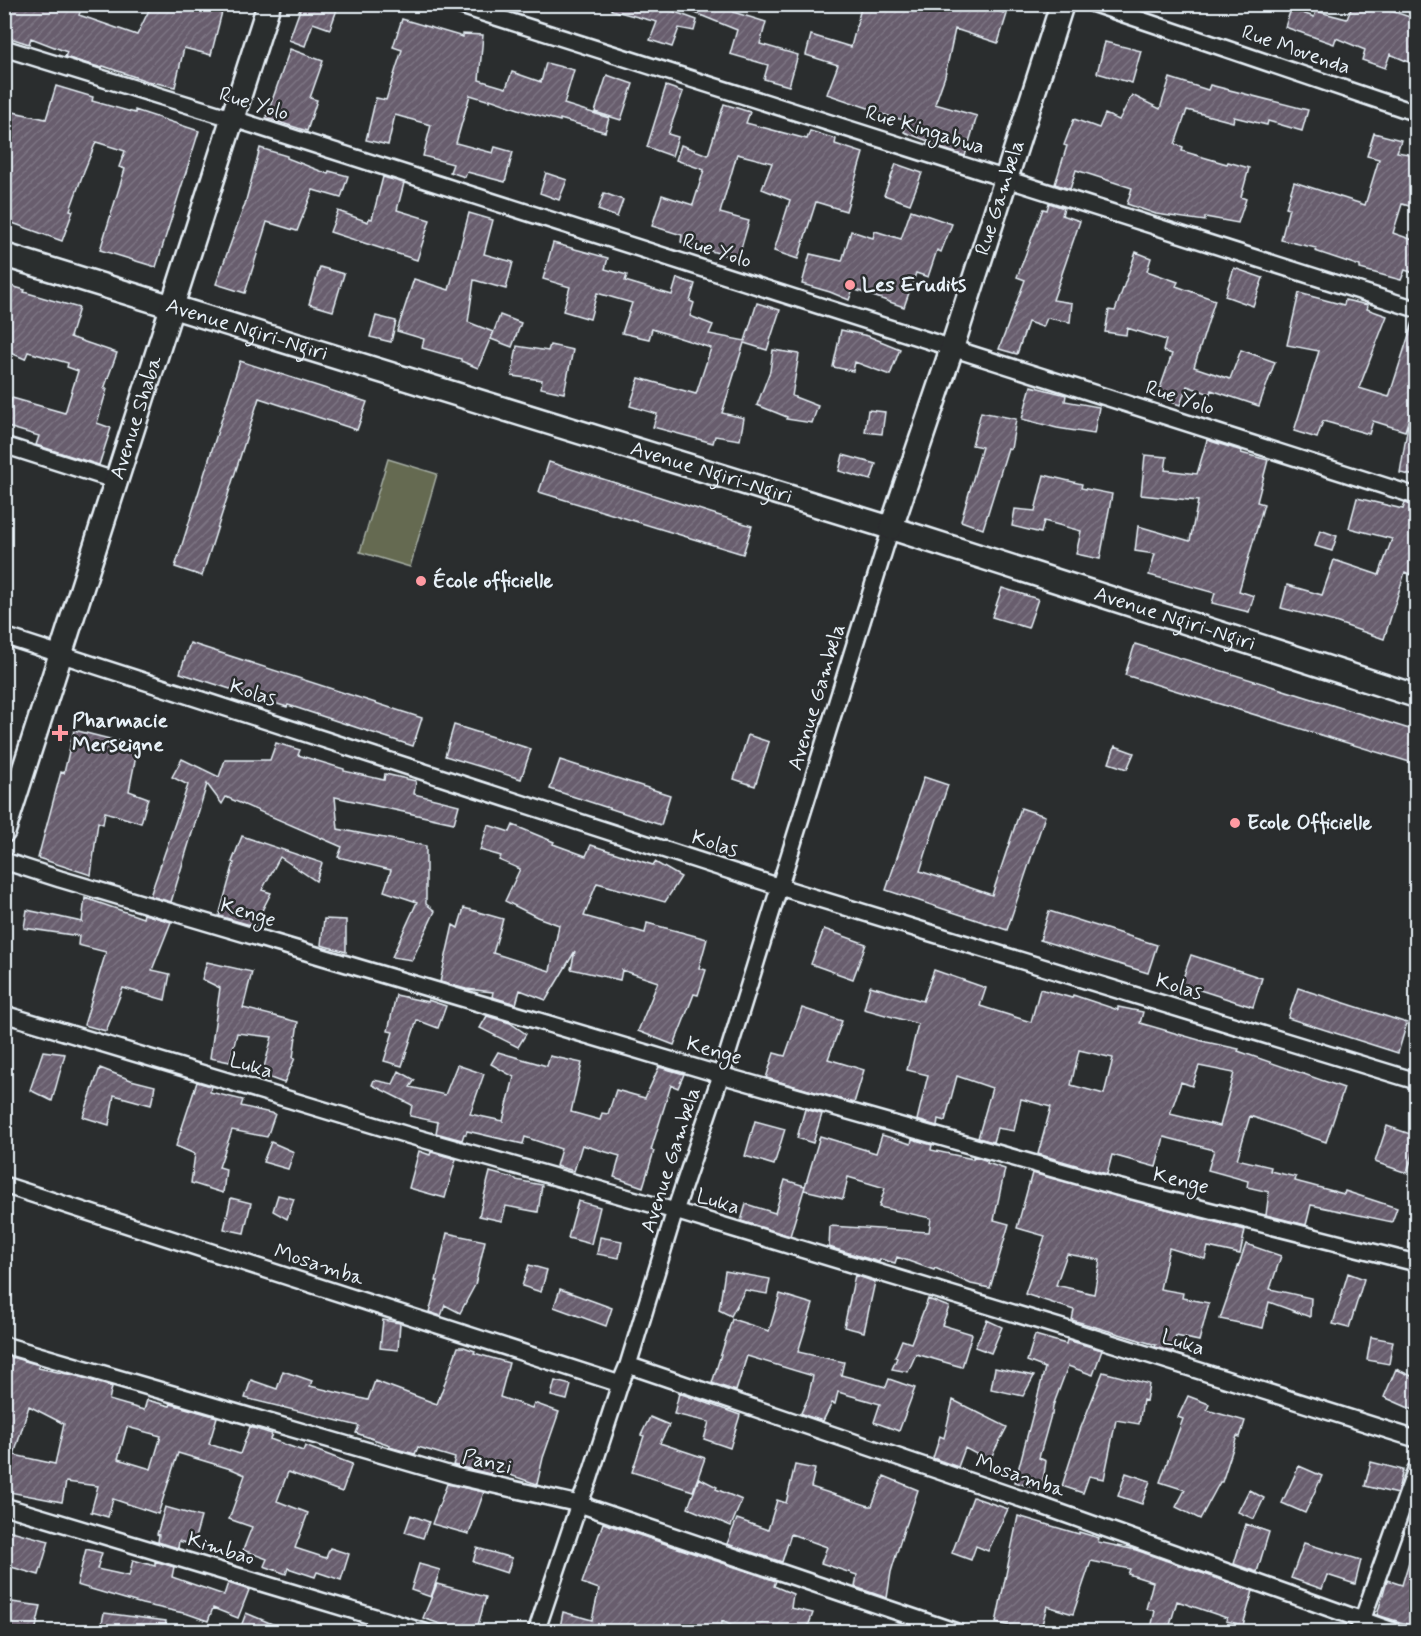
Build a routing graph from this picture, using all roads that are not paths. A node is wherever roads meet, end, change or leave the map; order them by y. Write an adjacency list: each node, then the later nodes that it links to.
1 (269, 4): 7 (street, Avenue Shaba)
2 (455, 4): 8 (street, Rue Kingabwa)
3 (1062, 4): 8 (street, Rue Gambela)
4 (1094, 4): 6 (street, Rue Movenda)
5 (4, 48): 7 (street, Rue Yolo)
6 (1416, 113)
7 (234, 119): 10 (street, Avenue Shaba); 12 (street, Rue Yolo)
8 (1006, 178): 11 (street, Rue Kingabwa); 12 (street, Rue Gambela)
9 (4, 255): 10 (street, Avenue Ngiri-Ngiri)
10 (173, 308): 14 (street, Avenue Shaba); 16 (street, Avenue Ngiri-Ngiri)
11 (1416, 309)
12 (952, 348): 15 (street, Rue Yolo); 16 (street, Rue Gambela)
13 (4, 445): 14 (street)
14 (117, 481): 18 (street, Avenue Shaba)
15 (1416, 496)
16 (891, 528): 19 (street, Avenue Ngiri-Ngiri); 22 (street, Avenue Gambela)
17 (4, 636): 18 (street, Kolas)
18 (62, 654): 20 (street, Avenue Shaba); 22 (street, Kolas)
19 (1416, 696)
20 (4, 831)
21 (4, 861): 24 (street, Kenge)
22 (780, 887): 24 (street, Avenue Gambela); 25 (street, Kolas)
23 (4, 1014): 27 (street, Luka)
24 (721, 1075): 27 (street, Avenue Gambela); 28 (street, Kenge)
25 (1416, 1081)
26 (4, 1185): 31 (street, Mosamba)
27 (675, 1211): 30 (street, Avenue Gambela); 32 (street, Luka)
28 (1416, 1263)
29 (4, 1345): 34 (street, Panzi)
30 (628, 1365): 31 (street, Avenue Gambela); 36 (street, Mosamba)
31 (620, 1384): 34 (street, Avenue Gambela)
32 (1416, 1439)
33 (1416, 1469): 36 (street)
34 (579, 1504): 38 (street, Avenue Gambela); 39 (street, Panzi)
35 (4, 1506): 37 (street, Kimbao)
36 (1359, 1626): 40 (street, Mosamba)
37 (425, 1632)
38 (536, 1632)
39 (957, 1632)
40 (1396, 1632)

